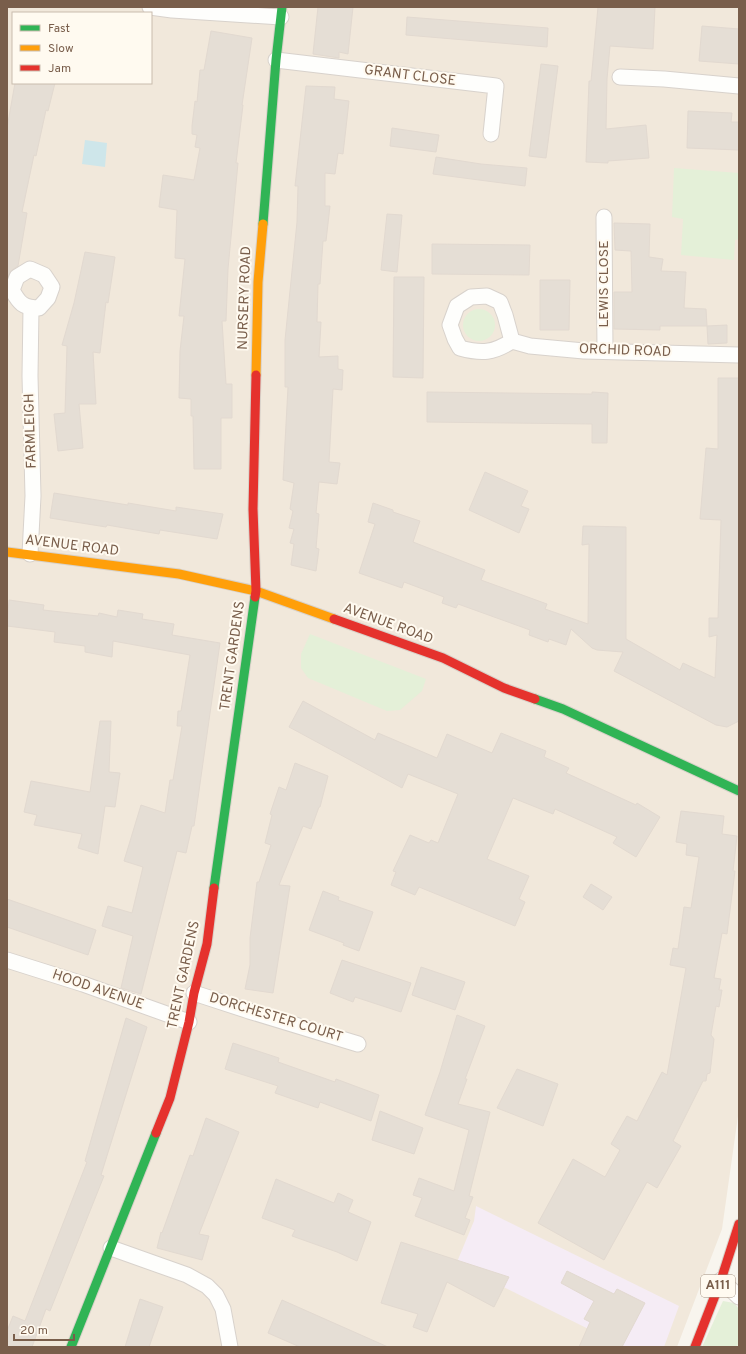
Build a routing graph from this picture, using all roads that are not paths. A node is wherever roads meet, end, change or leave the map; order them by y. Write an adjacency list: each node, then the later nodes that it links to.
1 (150, 7): 2 (street)
2 (172, 9): 3 (street)
3 (282, 12): 4 (street, NURSERY ROAD)
4 (276, 60): 7 (street, GRANT CLOSE); 16 (street, NURSERY ROAD)
5 (620, 77): 6 (street)
6 (739, 86)
7 (491, 134)
8 (604, 217): 12 (street, LEWIS CLOSE)
9 (12, 276): 10 (street); 10 (street)
10 (32, 308): 15 (street, FARMLEIGH)
11 (512, 341): 12 (street, ORCHID ROAD)
12 (605, 351): 13 (street, ORCHID ROAD)
13 (739, 354)
14 (7, 552): 15 (street, AVENUE ROAD)
15 (30, 554): 16 (street, AVENUE ROAD)
16 (256, 591): 17 (street, AVENUE ROAD); 19 (street, TRENT GARDENS)
17 (739, 791)
18 (7, 960): 20 (street, HOOD AVENUE)
19 (194, 993): 20 (street, TRENT GARDENS); 21 (street, DORCHESTER COURT)
20 (189, 1022): 23 (street, TRENT GARDENS)
21 (358, 1044)
22 (739, 1224): 24 (street, A111)
23 (111, 1248): 26 (street, TRENT GARDENS); 27 (street)
24 (721, 1280): 25 (street); 28 (street, A111)
25 (739, 1297)
26 (71, 1347)
27 (230, 1347)
28 (695, 1347)

